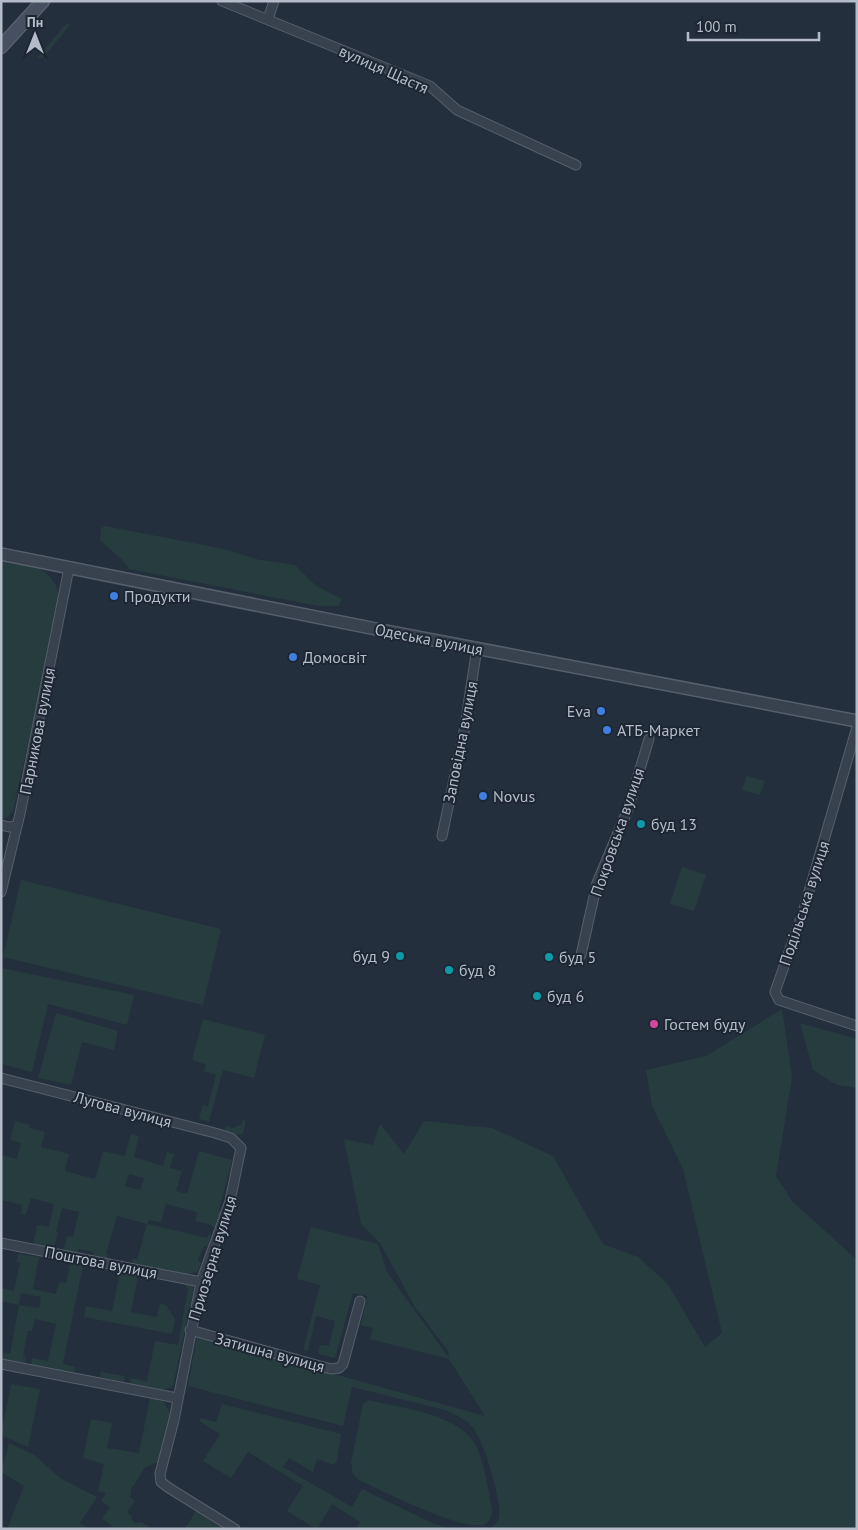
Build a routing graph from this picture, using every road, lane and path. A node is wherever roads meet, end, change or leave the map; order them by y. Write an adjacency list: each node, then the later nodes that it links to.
1 (43, 1): 5 (main road)
2 (222, 1): 4 (street, вулиця Щастя)
3 (274, 1): 4 (street)
4 (268, 19): 6 (street, вулиця Щастя)
5 (1, 47)
6 (576, 165)
7 (1, 554): 8 (street, Одеська вулиця)
8 (69, 568): 9 (street, Одеська вулиця); 14 (street, Парникова вулиця)
9 (477, 648): 10 (street, Одеська вулиця); 15 (street, Заповідна вулиця)
10 (857, 721)
11 (857, 727): 18 (street, Подільська вулиця)
12 (649, 739): 17 (street, Покровська вулиця)
13 (1, 824): 14 (street)
14 (17, 826): 16 (street, Парникова вулиця)
15 (442, 836)
16 (1, 892)
17 (581, 955)
18 (857, 1026)
19 (1, 1078): 20 (street, Лугова вулиця)
20 (241, 1148): 22 (street, Приозерна вулиця)
21 (1, 1243): 22 (street, Поштова вулиця)
22 (201, 1282): 24 (street, Приозерна вулиця)
23 (360, 1301): 24 (street, Затишна вулиця)
24 (190, 1330): 26 (street, Приозерна вулиця)
25 (1, 1364): 26 (street)
26 (177, 1398): 27 (street, Приозерна вулиця)
27 (235, 1529)

